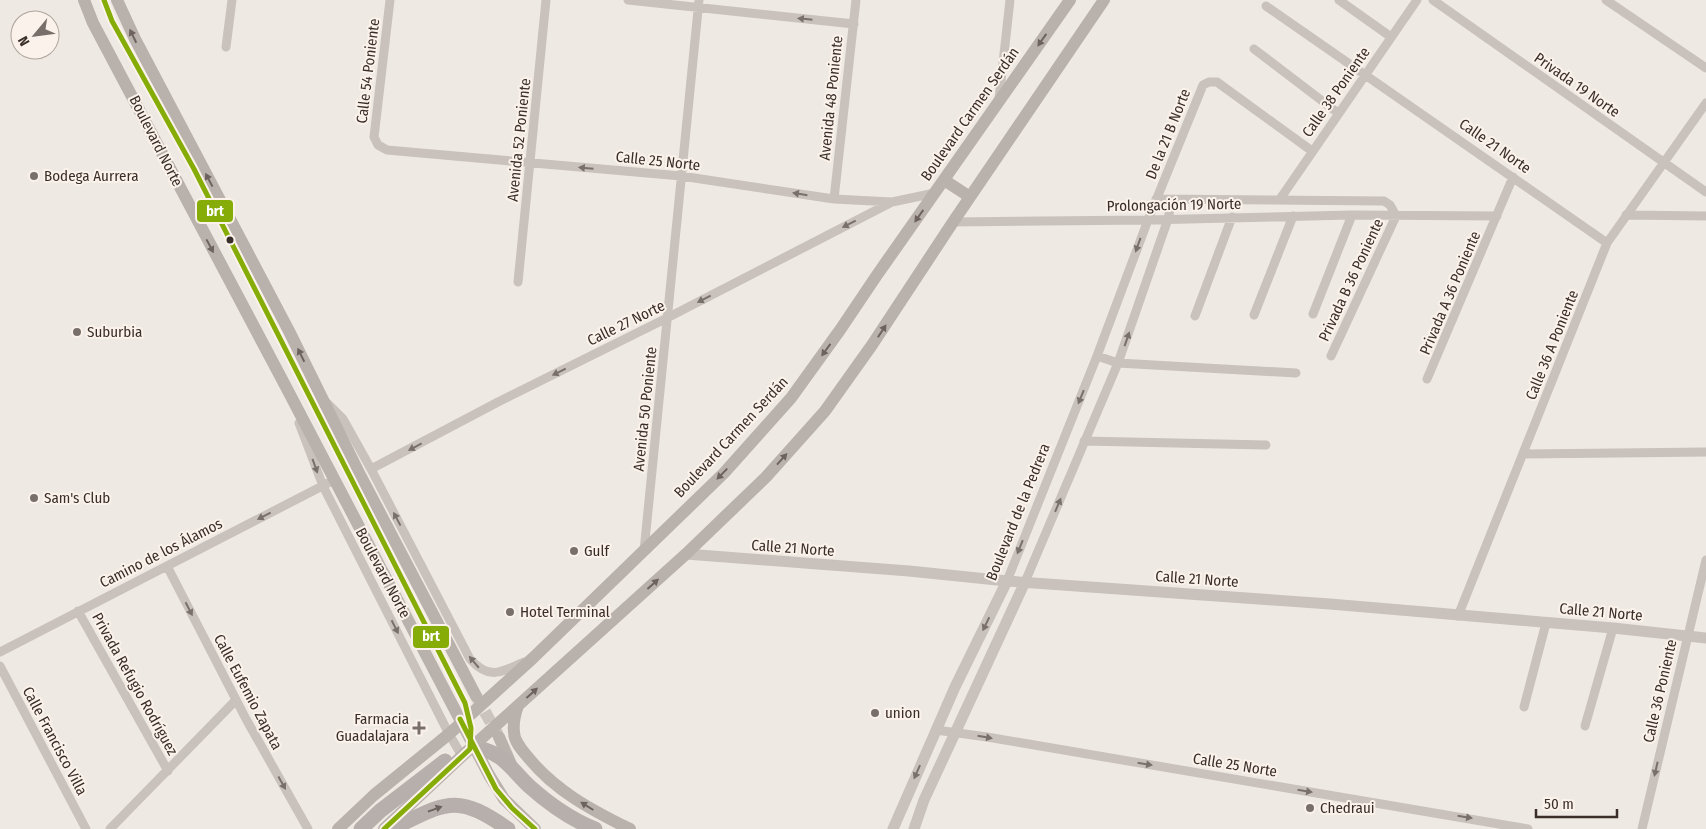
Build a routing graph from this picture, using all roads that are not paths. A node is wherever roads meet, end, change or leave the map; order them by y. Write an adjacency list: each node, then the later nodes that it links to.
1 (84, 0): 68 (main road, Boulevard Norte, one-way to 68)
2 (116, 0): 62 (main road, Boulevard Norte, one-way to 2)
3 (232, 0): 19 (street)
4 (390, 0): 26 (street, Calle 54 Poniente)
5 (546, 0): 29 (street, Avenida 52 Poniente)
6 (628, 0): 15 (street)
7 (856, 0): 17 (street, Avenida 48 Poniente)
8 (1010, 0): 24 (street)
9 (1070, 0): 24 (main road, Boulevard Carmen Serdán, one-way to 24)
10 (1104, 0): 35 (main road)
11 (1339, 0): 18 (street)
12 (1417, 0): 18 (street, Calle 38 Poniente)
13 (1433, 0): 28 (street, Privada 19 Norte)
14 (1606, 0): 21 (street)
15 (699, 4): 17 (street, one-way to 15); 30 (street, Avenida 50 Poniente)
16 (1266, 6): 22 (street, Calle 21 Norte)
17 (854, 24): 36 (street, Avenida 48 Poniente)
18 (1391, 37): 22 (street, Calle 38 Poniente)
19 (226, 48)
20 (1254, 49): 25 (street)
21 (1706, 68)
22 (1365, 75): 25 (street, Calle 38 Poniente); 31 (street, Calle 21 Norte)
23 (1706, 102): 28 (street, Calle 36 A Poniente)
24 (998, 104): 32 (main road, Boulevard Carmen Serdán)
25 (1338, 113): 27 (street, Calle 38 Poniente)
26 (378, 145): 29 (street, Calle 25 Norte)
27 (1312, 150): 37 (street, De la 21 B Norte); 38 (street, Calle 38 Poniente)
28 (1663, 162): 33 (street, Privada 19 Norte); 42 (street, Calle 36 A Poniente)
29 (531, 163): 30 (street, Calle 25 Norte, one-way to 29); 52 (street, Avenida 52 Poniente)
30 (681, 176): 36 (street, Calle 25 Norte, one-way to 30); 56 (street, Avenida 50 Poniente)
31 (1513, 177): 45 (street, Privada A 36 Poniente); 51 (street, Calle 21 Norte)
32 (944, 180): 34 (main road, Boulevard Carmen Serdán); 35 (main road)
33 (1706, 192)
34 (935, 193): 40 (street, Calle 25 Norte); 69 (main road, Boulevard Carmen Serdán, one-way to 69)
35 (970, 197): 50 (main road)
36 (834, 199): 40 (street, Calle 25 Norte)
37 (1156, 199): 39 (street, Prolongación 19 Norte); 49 (street, Boulevard de la Pedrera)
38 (1280, 199): 39 (street, Prolongación 19 Norte); 44 (street, Prolongación 19 Norte)
39 (1172, 200): 48 (street)
40 (892, 202): 56 (street, Calle 27 Norte, one-way to 56)
41 (1352, 215): 43 (street, Prolongación 19 Norte); 44 (street, Prolongación 19 Norte); 53 (street)
42 (1626, 215): 46 (street); 51 (street, Calle 36 A Poniente)
43 (1292, 216): 47 (street, Prolongación 19 Norte); 54 (street)
44 (1396, 216): 45 (street, Prolongación 19 Norte); 58 (street, Privada B 36 Poniente)
45 (1497, 216): 61 (street, Privada A 36 Poniente)
46 (1706, 216)
47 (1232, 217): 48 (street, Prolongación 19 Norte); 55 (street)
48 (1168, 219): 49 (street, Prolongación 19 Norte); 59 (street, one-way to 48)
49 (1148, 220): 50 (street, Prolongación 19 Norte); 57 (street, Boulevard de la Pedrera, one-way to 57)
50 (953, 222): 70 (main road, one-way to 50)
51 (1607, 243): 66 (street, Calle 36 A Poniente)
52 (518, 282)
53 (1313, 314)
54 (1254, 315)
55 (1194, 316)
56 (667, 318): 67 (street, Calle 27 Norte, one-way to 67); 69 (street, Avenida 50 Poniente)
57 (1097, 356): 59 (street); 73 (street, Boulevard de la Pedrera, one-way to 73)
58 (1331, 356)
59 (1118, 363): 60 (street); 63 (street)
60 (1296, 373)
61 (1427, 379)
62 (322, 398): 67 (street, Boulevard Norte); 84 (main road, Boulevard Norte)
63 (1084, 440): 64 (street); 74 (street, one-way to 63)
64 (1266, 445)
65 (1706, 452): 66 (street)
66 (1523, 454): 76 (street, Calle 36 A Poniente)
67 (371, 469): 82 (street, Boulevard Norte, one-way to 67)
68 (328, 483): 72 (street, Camino de los Álamos, one-way to 72); 91 (street, Boulevard Norte, one-way to 91); 107 (main road, Boulevard Norte)
69 (644, 551): 82 (main road, Boulevard Carmen Serdán)
70 (686, 554): 73 (street, Calle 21 Norte); 86 (main road, one-way to 70)
71 (1706, 560): 79 (street, Calle 36 Poniente)
72 (167, 566): 75 (street, Camino de los Álamos); 85 (street, Calle Eufemio Zapata, one-way to 85)
73 (1007, 581): 74 (street, Calle 21 Norte); 89 (street, Boulevard de la Pedrera, one-way to 89)
74 (1025, 582): 76 (street, Calle 21 Norte); 90 (street)
75 (78, 610): 81 (street, Camino de los Álamos); 97 (street, Privada Refugio Rodríguez)
76 (1458, 616): 77 (street, Calle 21 Norte)
77 (1546, 622): 78 (street, Calle 21 Norte); 87 (street)
78 (1613, 628): 79 (street, Calle 21 Norte); 88 (street)
79 (1687, 636): 80 (street, Calle 21 Norte); 112 (street, Calle 36 Poniente, one-way to 112)
80 (1706, 638)
81 (0, 652)
82 (533, 658): 91 (main road, Boulevard Carmen Serdán)
83 (0, 666): 99 (street, Calle Francisco Villa)
84 (476, 696)
85 (236, 700): 97 (street); 101 (street, Calle Eufemio Zapata, one-way to 101)
86 (518, 706): 94 (main road); 108 (main road, one-way to 86)
87 (1524, 707)
88 (1585, 726)
89 (936, 730): 90 (street, Calle 25 Norte); 109 (street, Boulevard de la Pedrera, one-way to 109)
90 (956, 732): 110 (street); 111 (street, Calle 25 Norte, one-way to 111)
91 (449, 734): 94 (street, Boulevard Norte); 102 (main road, Boulevard Carmen Serdán)
92 (499, 737): 96 (main road)
93 (485, 750): 96 (main road)
94 (462, 756): 104 (main road)
95 (445, 760): 103 (main road)
96 (512, 769): 98 (main road)
97 (168, 771): 100 (street)
98 (592, 828)
99 (86, 829)
100 (110, 829)
101 (308, 829)
102 (338, 829)
103 (361, 829)
104 (384, 829)
105 (391, 829): 106 (main road, one-way to 106)
106 (508, 829)
107 (535, 829)
108 (630, 829)
109 (893, 829)
110 (914, 829)
111 (1528, 829)
112 (1642, 829)

